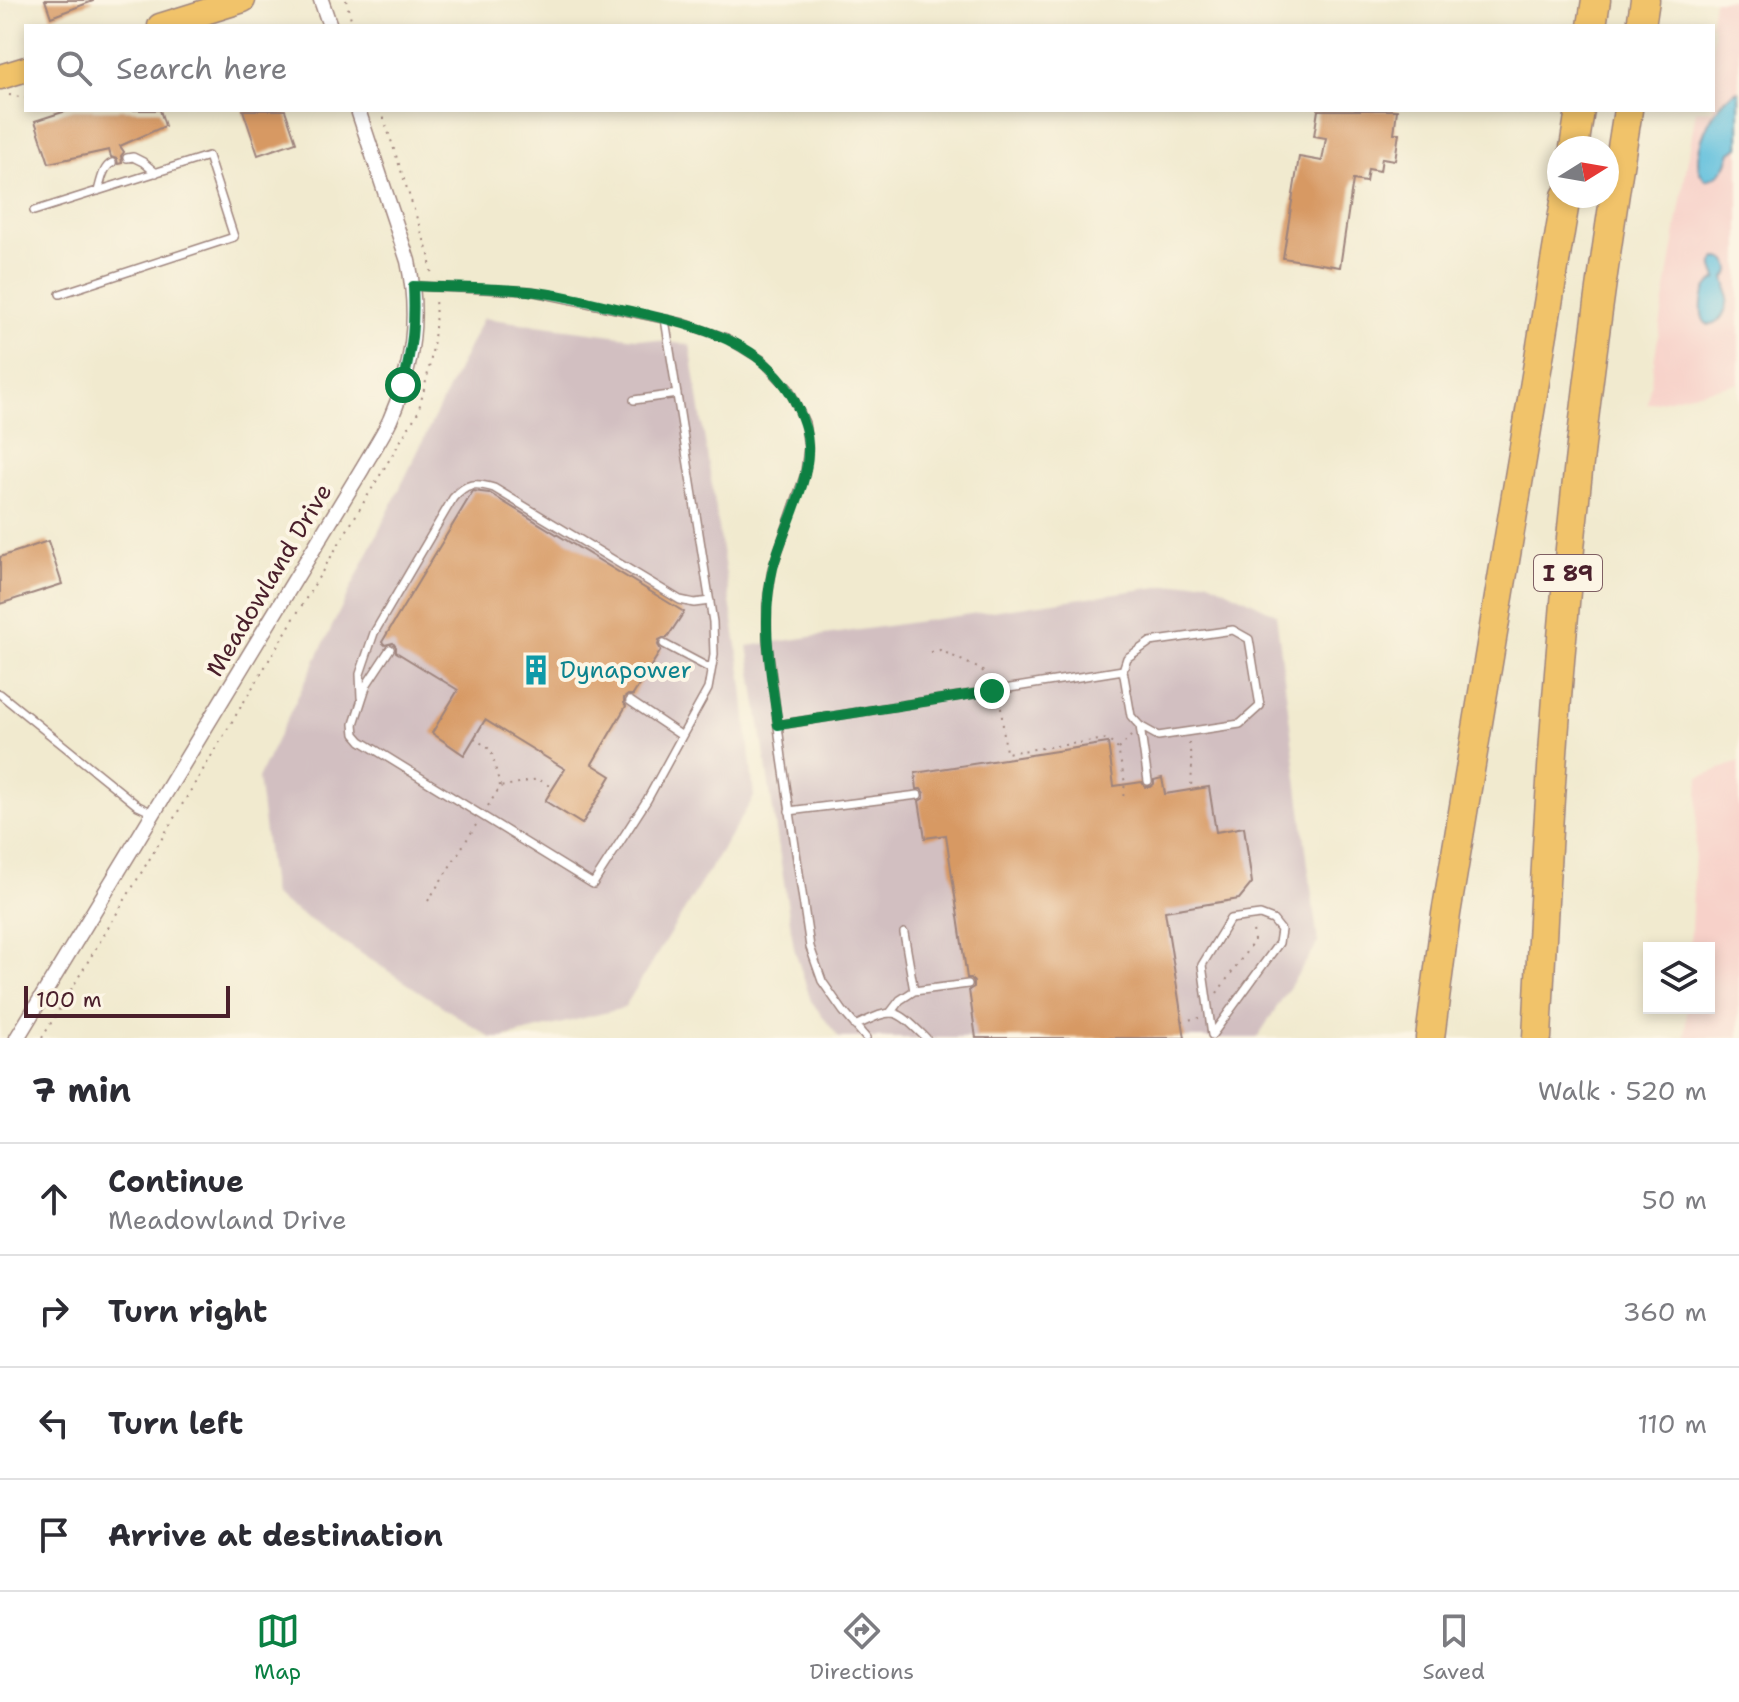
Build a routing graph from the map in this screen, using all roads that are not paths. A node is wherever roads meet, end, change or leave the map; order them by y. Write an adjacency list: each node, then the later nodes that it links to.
1 (243, 0): 5 (main road)
2 (321, 0): 6 (street)
3 (1596, 0): 7 (highway)
4 (1645, 0): 8 (highway)
5 (166, 24)
6 (329, 24)
7 (1592, 24)
8 (1641, 24)
9 (24, 70): 10 (main road)
10 (0, 77)
11 (359, 112): 21 (street, Meadowland Drive)
12 (1580, 112): 14 (highway)
13 (1628, 112): 51 (highway, I 89)
14 (1576, 136)
15 (127, 158): 17 (lane)
16 (112, 163): 18 (lane)
17 (156, 173): 18 (lane); 22 (lane)
18 (98, 191): 20 (lane)
19 (1564, 208): 50 (highway, I 89)
20 (34, 211)
21 (413, 286): 23 (lane); 40 (street, Meadowland Drive)
22 (60, 294)
23 (665, 319): 24 (lane); 34 (lane)
24 (677, 394): 25 (lane); 26 (lane)
25 (634, 400)
26 (710, 601): 29 (lane); 33 (lane)
27 (664, 644): 29 (lane)
28 (390, 649): 33 (lane)
29 (711, 669): 36 (lane)
30 (1123, 670): 34 (lane); 35 (lane); 35 (lane)
31 (0, 694): 40 (lane)
32 (630, 701): 36 (lane)
33 (361, 703): 36 (lane)
34 (778, 725): 39 (lane)
35 (1140, 726): 37 (lane)
36 (682, 736)
37 (1148, 781)
38 (918, 795): 39 (lane)
39 (789, 811): 45 (lane)
40 (153, 813): 47 (street, Meadowland Drive)
41 (904, 933): 43 (lane)
42 (968, 984): 43 (lane)
43 (914, 991): 44 (lane)
44 (890, 1013): 45 (lane); 49 (lane)
45 (855, 1026): 48 (lane)
46 (1211, 1036): 46 (lane)
47 (17, 1038)
48 (866, 1038)
49 (926, 1038)
50 (1430, 1038)
51 (1537, 1038)

